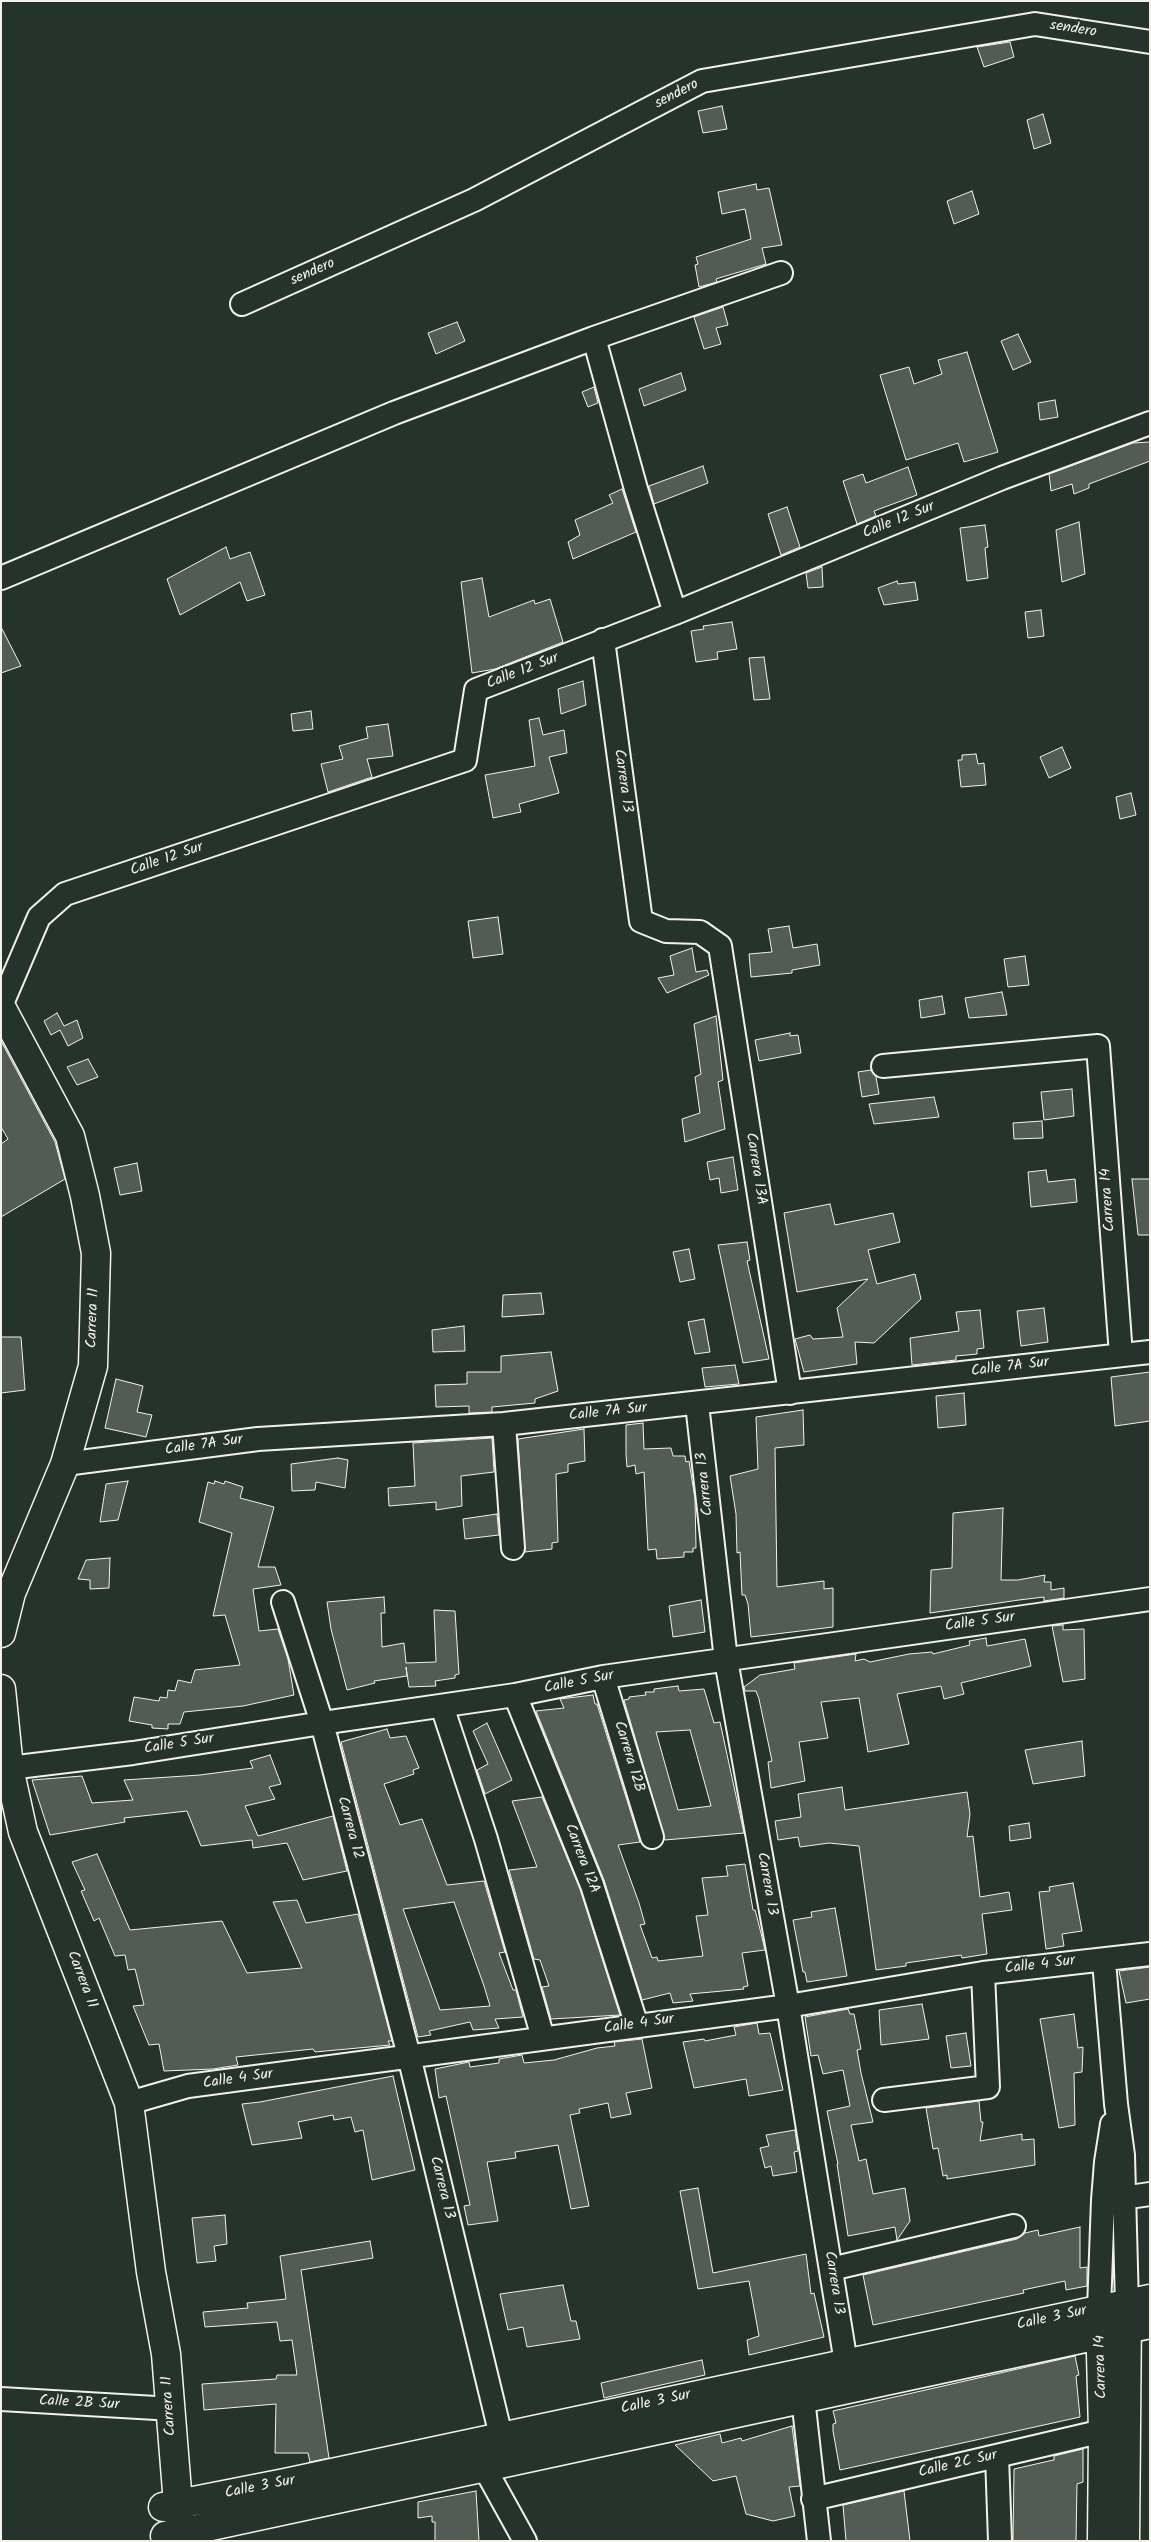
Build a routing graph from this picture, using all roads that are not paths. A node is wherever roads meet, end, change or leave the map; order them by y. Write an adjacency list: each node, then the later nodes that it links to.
1 (1150, 42): 3 (street, sendero)
2 (782, 273): 4 (street)
3 (242, 304)
4 (594, 338): 6 (street); 7 (street)
5 (1150, 424): 7 (street, Calle 12 Sur)
6 (1, 578)
7 (675, 612): 8 (street, Calle 12 Sur)
8 (603, 640): 9 (street, Carrera 13); 10 (street, Calle 12 Sur)
9 (720, 946): 14 (street, Carrera 13A)
10 (1, 1006): 17 (street, Carrera 11)
11 (883, 1066): 13 (street, Carrera 14)
12 (1150, 1352): 13 (street, Calle 7A Sur)
13 (1121, 1355): 14 (street, Calle 7A Sur)
14 (790, 1393): 15 (street, Calle 7A Sur)
15 (697, 1404): 16 (street, Calle 7A Sur); 22 (street, Carrera 13)
16 (504, 1424): 17 (street, Calle 7A Sur); 18 (street)
17 (65, 1464): 21 (street, Carrera 11)
18 (513, 1548)
19 (1150, 1599): 22 (street, Calle 5 Sur)
20 (283, 1602): 27 (street, Carrera 12)
21 (1, 1633)
22 (726, 1660): 23 (street, Calle 5 Sur); 33 (street, Carrera 13)
23 (603, 1677): 25 (street, Calle 5 Sur); 29 (street, Carrera 12B)
24 (1, 1689): 28 (street, Carrera 11)
25 (515, 1696): 26 (street, Calle 5 Sur); 34 (street, Carrera 12A)
26 (442, 1706): 27 (street, Calle 5 Sur); 35 (street)
27 (322, 1723): 28 (street, Calle 5 Sur); 36 (street, Carrera 12)
28 (9, 1768): 38 (street, Carrera 11)
29 (652, 1837)
30 (1150, 1954): 31 (street, Calle 4 Sur)
31 (1104, 1961): 32 (street, Calle 4 Sur); 40 (street, Carrera 14)
32 (983, 1973): 33 (street, Calle 4 Sur); 37 (street)
33 (788, 2006): 34 (street, Calle 4 Sur); 42 (street, Carrera 13)
34 (637, 2026): 35 (street, Calle 4 Sur)
35 (543, 2038): 36 (street, Calle 4 Sur)
36 (408, 2056): 38 (street, Calle 4 Sur); 49 (street, Carrera 13)
37 (884, 2100)
38 (130, 2103): 47 (street, Carrera 11)
39 (1150, 2194): 40 (street)
40 (1113, 2200): 43 (street, Carrera 14)
41 (1014, 2226): 42 (street)
42 (831, 2269): 44 (street, Carrera 13)
43 (1126, 2317): 44 (street, Calle 3 Sur); 45 (street, Calle 3 Sur); 48 (street, Carrera 14); 59 (street, Carrera 14)
44 (846, 2363): 49 (street, Calle 3 Sur)
45 (803, 2398): 51 (street, Calle 3 Sur); 52 (street)
46 (1, 2400): 47 (street, Calle 2B Sur)
47 (163, 2407): 53 (street, Carrera 11)
48 (1103, 2431): 50 (street, Calle 2C Sur); 58 (street, Carrera 14)
49 (501, 2436): 53 (street, Calle 3 Sur)
50 (998, 2456): 52 (street, Calle 2C Sur); 57 (street)
51 (484, 2467): 54 (street, Calle 3 Sur); 55 (street)
52 (813, 2499): 56 (street)
53 (170, 2506): 54 (street, Carrera 11)
54 (172, 2538)
55 (525, 2541)
56 (819, 2541)
57 (1000, 2541)
58 (1102, 2541)
59 (1126, 2541)

